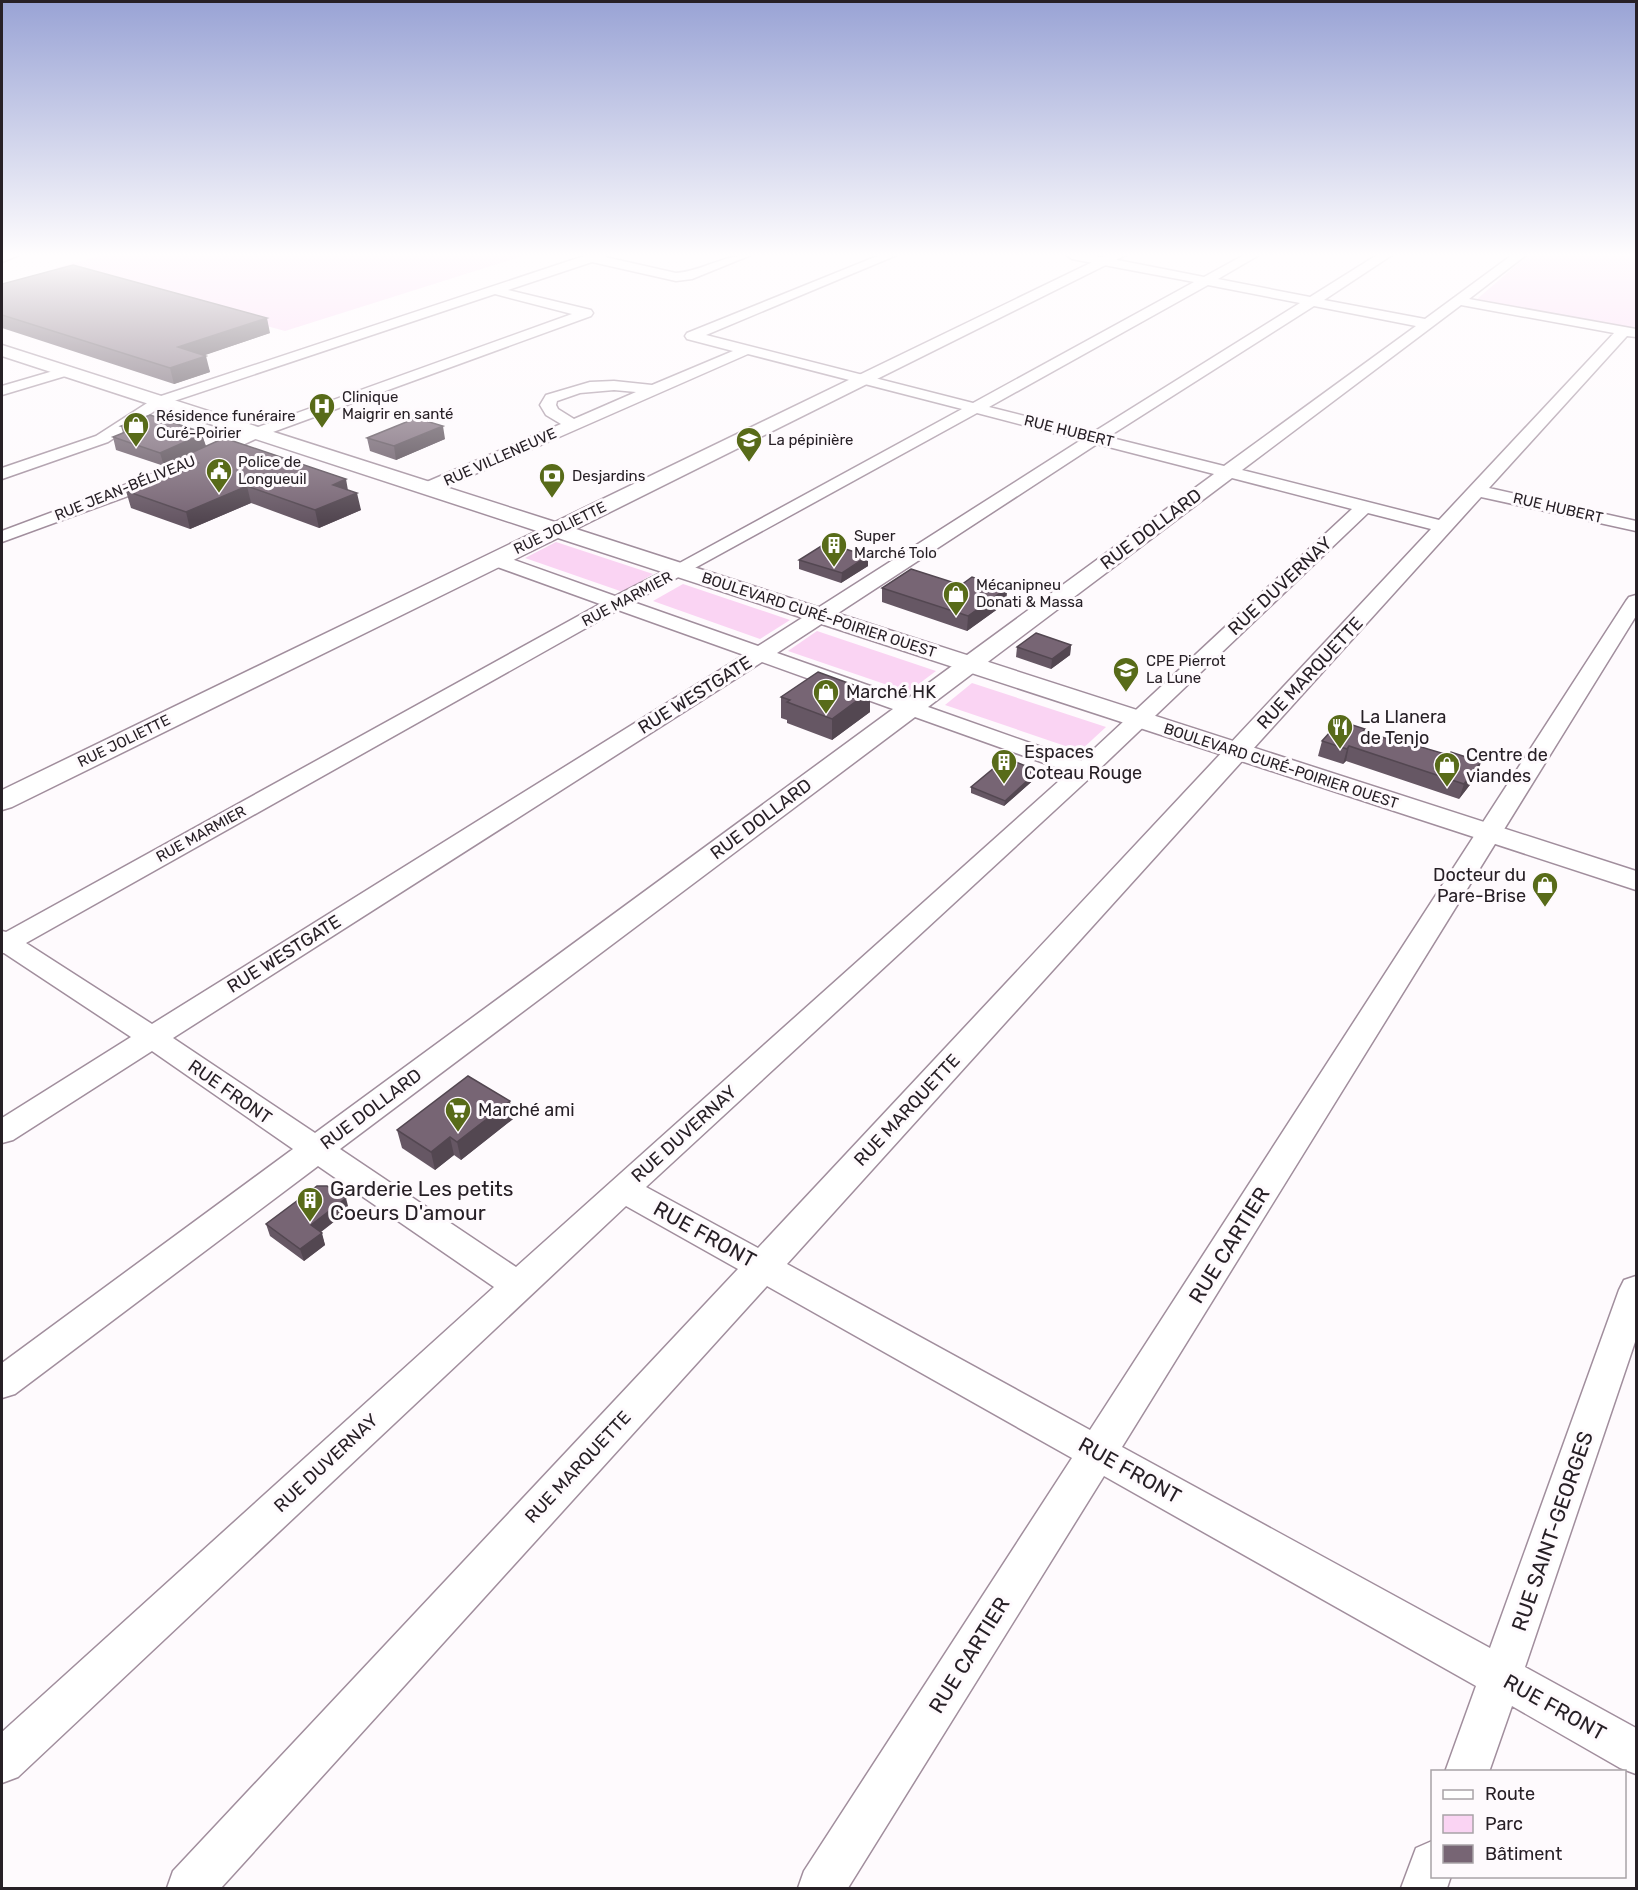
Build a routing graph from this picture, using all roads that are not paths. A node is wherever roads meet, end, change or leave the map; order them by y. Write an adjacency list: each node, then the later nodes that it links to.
1 (334, 343): 15 (street)
2 (502, 343): 18 (street, RUE JEAN-BÉLIVEAU)
3 (720, 343): 10 (street, RUE HUBERT)
4 (939, 343): 12 (main road, RUE JOLIETTE)
5 (1093, 343): 16 (street, RUE MARMIER)
6 (1246, 343): 19 (street, RUE WESTGATE)
7 (1402, 343): 20 (street, RUE DOLLARD)
8 (1619, 343): 23 (street, RUE MARQUETTE)
9 (2, 350): 11 (main road, BOULEVARD CURÉ-POIRIER OUEST)
10 (746, 350): 12 (street, RUE HUBERT); 13 (street, RUE VILLENEUVE)
11 (67, 371): 14 (street); 15 (main road, BOULEVARD CURÉ-POIRIER OUEST)
12 (864, 380): 16 (street, RUE HUBERT); 27 (main road, RUE JOLIETTE)
13 (654, 390): 17 (street, RUE VILLENEUVE); 17 (street, RUE VILLENEUVE)
14 (2, 391)
15 (160, 401): 18 (main road, BOULEVARD CURÉ-POIRIER OUEST); 21 (street)
16 (975, 408): 19 (street, RUE HUBERT); 30 (street, RUE MARMIER)
17 (573, 425): 22 (street, RUE VILLENEUVE)
18 (256, 432): 22 (main road, BOULEVARD CURÉ-POIRIER OUEST); 28 (street, RUE JEAN-BÉLIVEAU)
19 (1095, 438): 20 (street, RUE HUBERT); 33 (street, RUE WESTGATE)
20 (1228, 472): 24 (street, RUE HUBERT); 35 (street, RUE DOLLARD)
21 (2, 474)
22 (428, 488): 27 (main road, BOULEVARD CURÉ-POIRIER OUEST)
23 (1479, 490): 25 (street, RUE MARQUETTE); 26 (street, RUE HUBERT)
24 (1365, 506): 25 (street, RUE HUBERT); 37 (street, RUE DUVERNAY)
25 (1445, 526): 38 (street, RUE MARQUETTE)
26 (1636, 526)
27 (556, 530): 29 (main road, RUE JOLIETTE); 30 (main road, BOULEVARD CURÉ-POIRIER OUEST)
28 (2, 537)
29 (496, 560): 32 (street); 40 (main road, RUE JOLIETTE)
30 (681, 570): 32 (street, RUE MARMIER); 33 (main road, BOULEVARD CURÉ-POIRIER OUEST)
31 (1636, 602): 41 (street, RUE CARTIER)
32 (616, 603): 34 (street); 43 (street, RUE MARMIER)
33 (821, 616): 34 (street, RUE WESTGATE); 35 (main road, BOULEVARD CURÉ-POIRIER OUEST)
34 (760, 654): 36 (street); 44 (street, RUE WESTGATE)
35 (969, 664): 36 (street, RUE DOLLARD); 37 (main road, BOULEVARD CURÉ-POIRIER OUEST)
36 (911, 708): 39 (street); 46 (street, RUE DOLLARD)
37 (1138, 719): 38 (main road, BOULEVARD CURÉ-POIRIER OUEST); 39 (street, RUE DUVERNAY)
38 (1238, 752): 41 (main road, BOULEVARD CURÉ-POIRIER OUEST); 48 (street, RUE MARQUETTE)
39 (1085, 770): 47 (street, RUE DUVERNAY)
40 (2, 801)
41 (1490, 833): 42 (main road, BOULEVARD CURÉ-POIRIER OUEST); 52 (street, RUE CARTIER)
42 (1636, 881)
43 (3, 942): 44 (street, RUE FRONT)
44 (152, 1037): 45 (street, RUE WESTGATE); 46 (street, RUE FRONT)
45 (2, 1132)
46 (315, 1150): 49 (street, RUE FRONT); 51 (street, RUE DOLLARD)
47 (623, 1189): 48 (street, RUE FRONT); 49 (street, RUE DUVERNAY)
48 (763, 1266): 52 (street, RUE FRONT); 58 (street, RUE MARQUETTE)
49 (518, 1286): 55 (street, RUE DUVERNAY)
50 (1636, 1290): 53 (street, RUE SAINT-GEORGES)
51 (2, 1383)
52 (1097, 1452): 53 (street, RUE FRONT); 59 (street, RUE CARTIER)
53 (1501, 1677): 54 (street, RUE FRONT); 56 (street, RUE SAINT-GEORGES)
54 (1636, 1752)
55 (2, 1761)
56 (1468, 1770)
57 (1431, 1867): 60 (street)
58 (190, 1888)
59 (821, 1888)
60 (1424, 1888)

